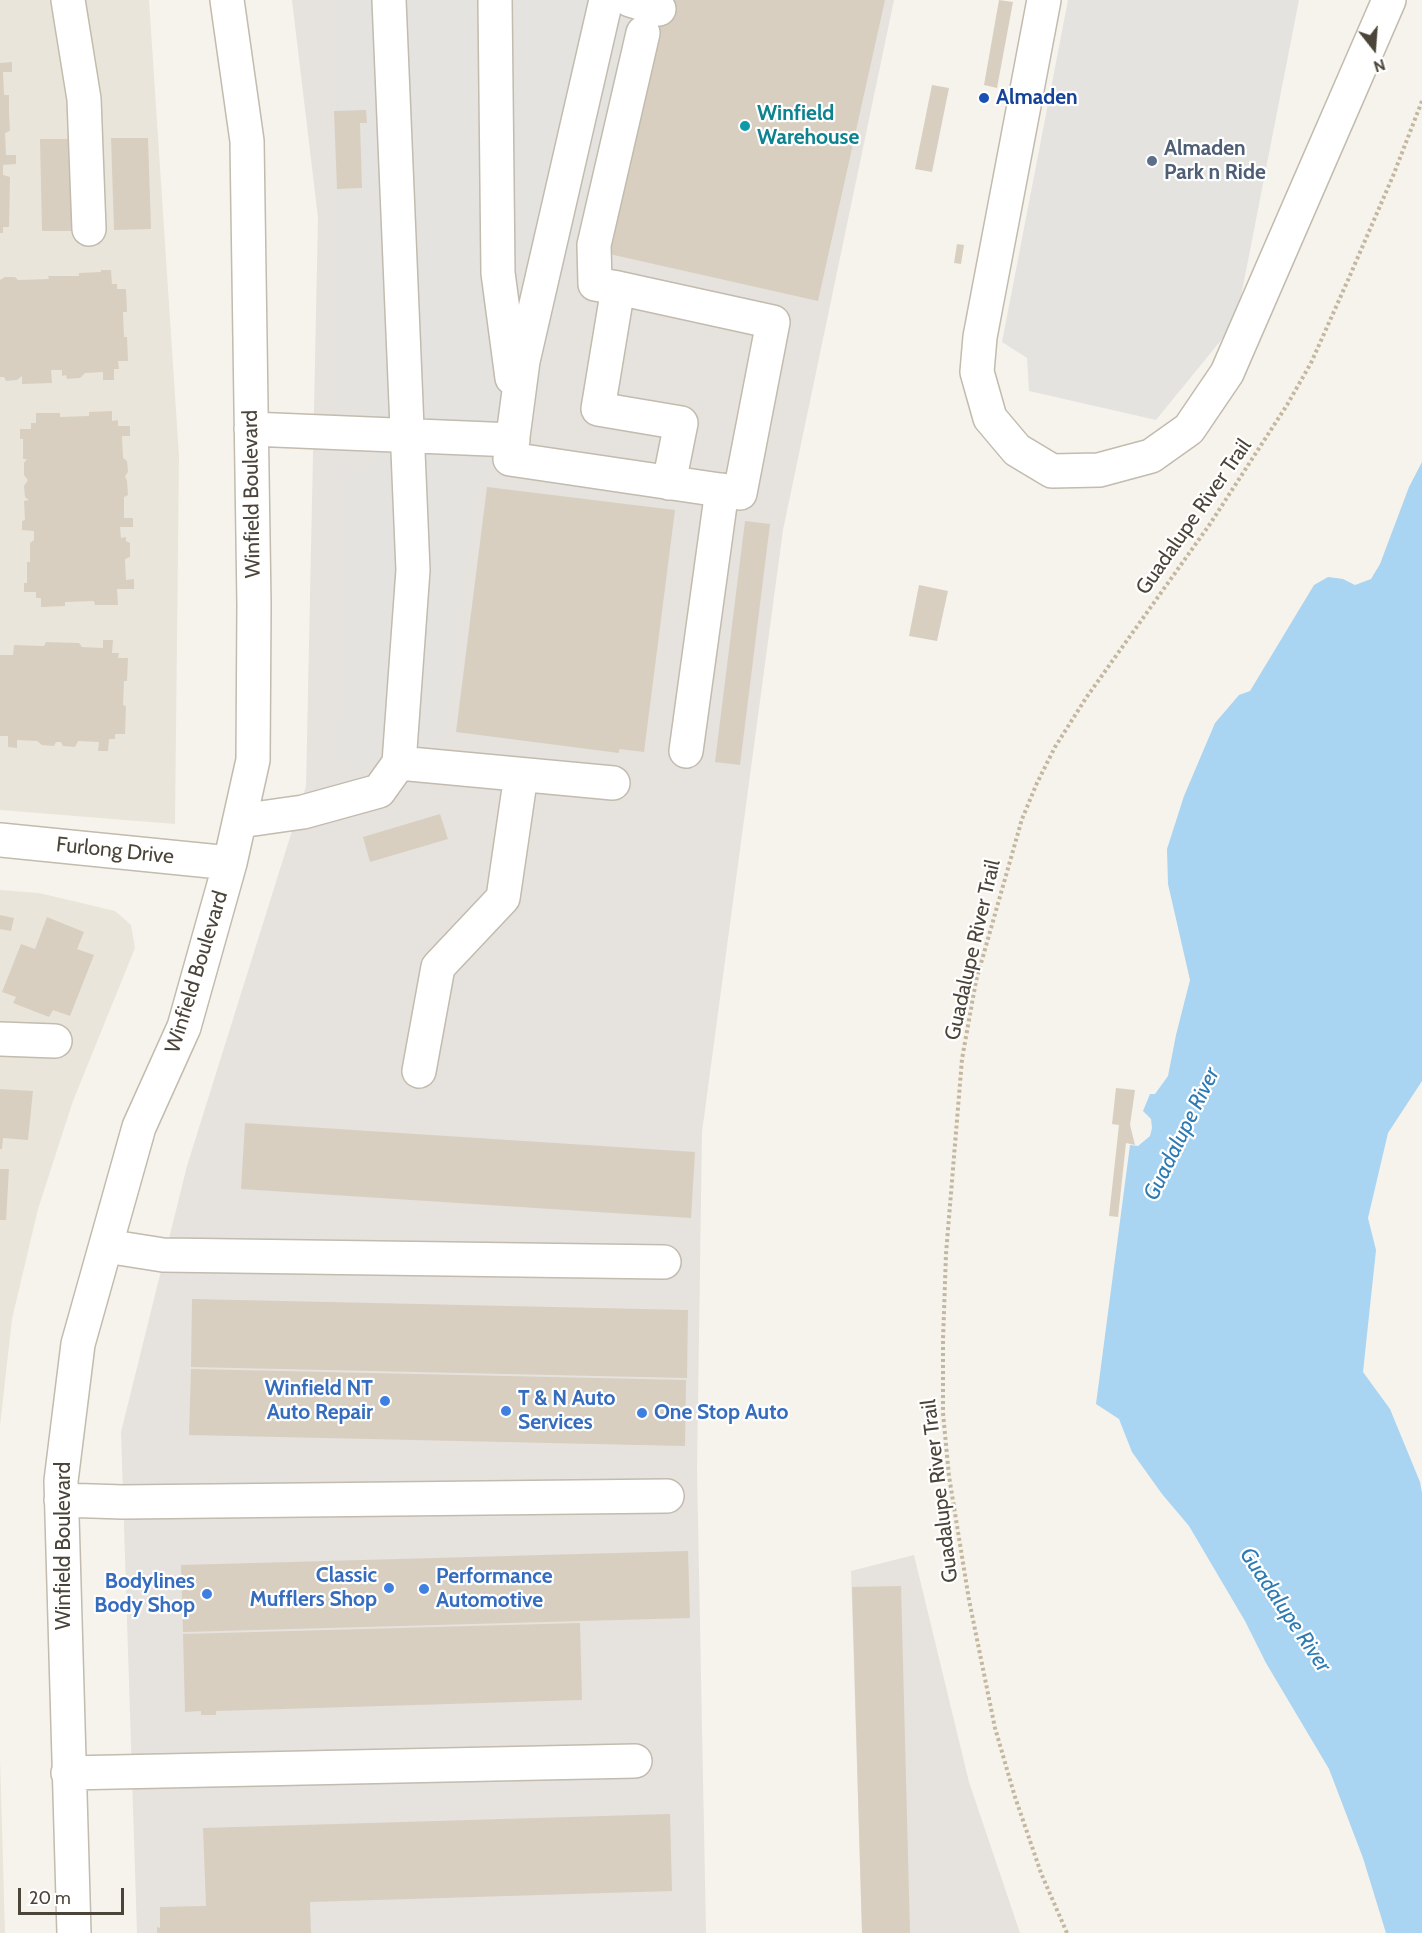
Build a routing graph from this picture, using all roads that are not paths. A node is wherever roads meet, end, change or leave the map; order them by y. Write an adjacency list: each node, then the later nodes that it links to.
1 (68, 0): 9 (street)
2 (227, 0): 12 (street, Winfield Boulevard)
3 (389, 0): 13 (street)
4 (495, 0): 11 (street)
5 (606, 0): 11 (street)
6 (1044, 0): 7 (street)
7 (1389, 0)
8 (644, 14): 10 (street)
9 (89, 229)
10 (618, 288): 14 (street); 15 (street)
11 (515, 424): 13 (street); 14 (street)
12 (251, 429): 13 (street); 20 (street, Winfield Boulevard)
13 (408, 435): 17 (street)
14 (669, 483): 15 (street)
15 (723, 490): 16 (street)
16 (686, 751)
17 (399, 764): 18 (street); 20 (street)
18 (521, 775): 19 (street); 25 (street)
19 (613, 783)
20 (240, 821): 22 (street, Winfield Boulevard)
21 (0, 840): 22 (street, Furlong Drive)
22 (230, 863): 26 (street, Winfield Boulevard)
23 (0, 1039): 24 (street)
24 (55, 1041)
25 (419, 1071)
26 (106, 1246): 27 (street); 29 (street, Winfield Boulevard)
27 (664, 1262)
28 (667, 1496): 29 (street)
29 (61, 1500): 31 (street, Winfield Boulevard)
30 (635, 1761): 31 (street)
31 (68, 1773): 32 (street, Winfield Boulevard)
32 (74, 1933)

